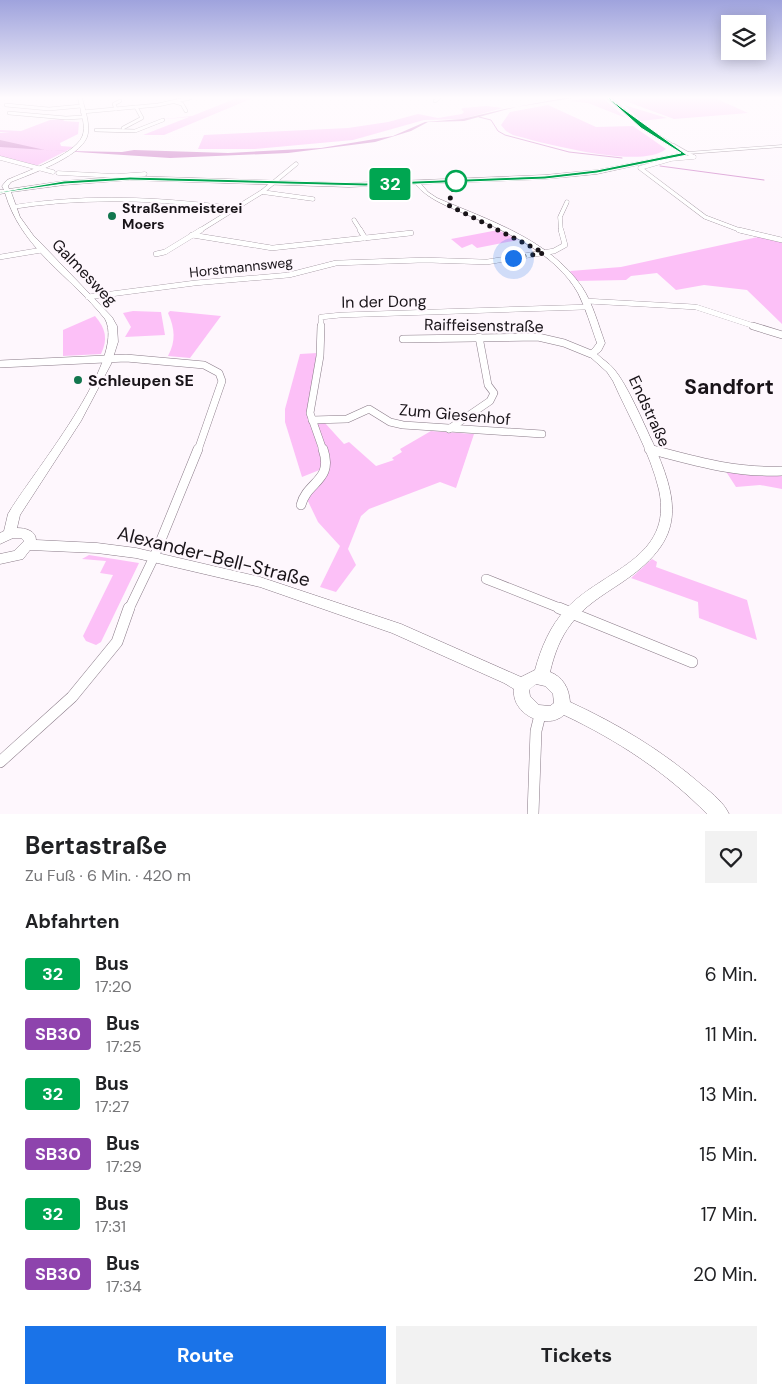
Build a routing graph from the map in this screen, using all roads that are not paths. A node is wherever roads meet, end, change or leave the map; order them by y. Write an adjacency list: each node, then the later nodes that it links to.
1 (84, 136): 10 (street)
2 (658, 136): 3 (street)
3 (673, 145): 5 (street); 7 (street)
4 (782, 146): 6 (street)
5 (678, 148): 6 (street); 7 (street)
6 (702, 152): 7 (street)
7 (688, 154): 13 (street); 24 (street)
8 (0, 158): 10 (street)
9 (296, 164): 12 (street)
10 (36, 168): 11 (street); 14 (street)
11 (145, 174)
12 (275, 182): 13 (street); 14 (street); 15 (street)
13 (418, 183): 26 (street)
14 (4, 191): 18 (street, Galmesweg)
15 (262, 192): 16 (street); 19 (street)
16 (313, 200)
17 (567, 202): 26 (street)
18 (13, 207): 19 (street); 25 (street, Galmesweg)
19 (235, 208): 22 (street)
20 (354, 220): 23 (street)
21 (412, 234): 23 (street)
22 (192, 235): 23 (street); 27 (street)
23 (365, 238)
24 (782, 240)
25 (42, 250): 28 (street); 29 (street, Galmesweg)
26 (544, 253): 29 (street, Horstmannsweg); 30 (street)
27 (156, 254)
28 (0, 257)
29 (88, 297): 35 (street, Galmesweg)
30 (587, 304): 31 (street); 34 (street); 37 (street, In der Dong)
31 (782, 335)
32 (478, 337): 33 (street, Raiffeisenstraße); 34 (street, Raiffeisenstraße); 38 (street)
33 (403, 339)
34 (591, 354): 40 (street, Endstraße)
35 (109, 358): 36 (street); 43 (street, Galmesweg); 45 (street)
36 (0, 364)
37 (312, 420): 38 (street, Zum Giesenhof); 42 (street, In der Dong)
38 (449, 428): 39 (street, Zum Giesenhof)
39 (542, 434)
40 (649, 449): 41 (street); 48 (street, Endstraße)
41 (782, 471)
42 (301, 505)
43 (5, 536): 44 (street)
44 (29, 545): 45 (street, Alexander-Bell-Straße); 46 (street)
45 (154, 557): 51 (street, Alexander-Bell-Straße); 54 (street)
46 (0, 559)
47 (486, 579): 48 (street)
48 (571, 613): 49 (street); 50 (street, Endstraße)
49 (692, 662)
50 (542, 677): 51 (street); 52 (street)
51 (522, 686): 53 (street)
52 (562, 706): 53 (street); 56 (street)
53 (540, 715): 55 (street)
54 (0, 762)
55 (533, 814)
56 (720, 814)

